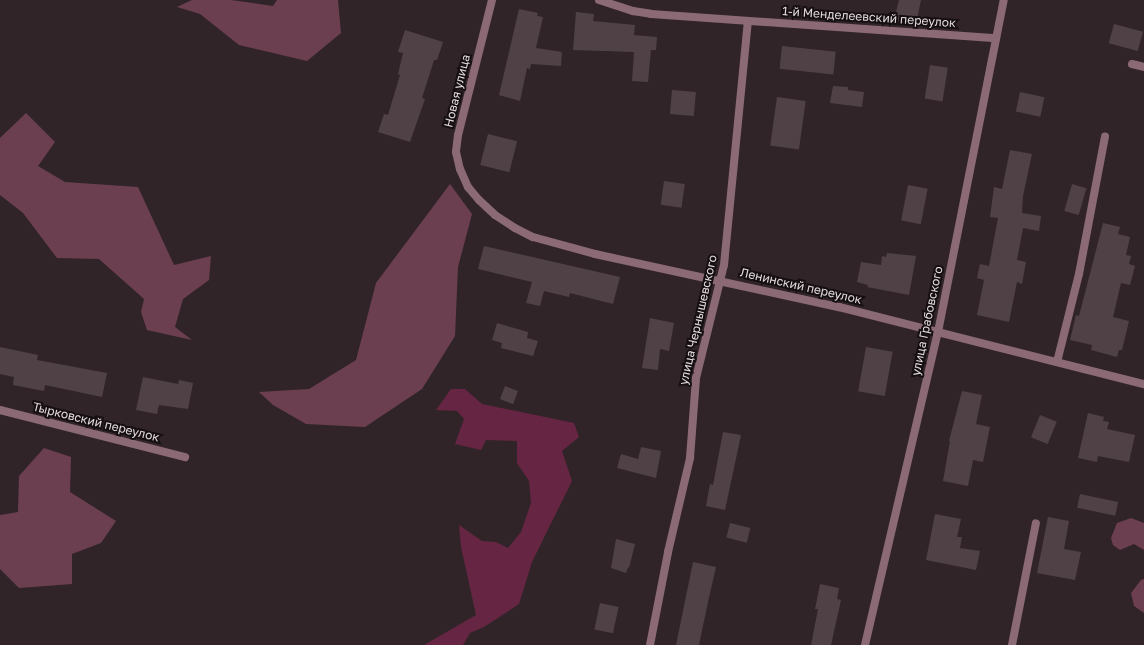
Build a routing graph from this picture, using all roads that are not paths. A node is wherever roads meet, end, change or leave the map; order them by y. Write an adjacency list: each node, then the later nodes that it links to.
1 (492, 0): 9 (street, Новая улица)
2 (599, 0): 4 (street, 1-й Менделеевский переулок)
3 (1004, 0): 5 (street, улица Грабовского)
4 (748, 21): 5 (street, 1-й Менделеевский переулок); 10 (street, улица Чернышевского)
5 (996, 38): 11 (street, улица Грабовского)
6 (1132, 64): 7 (street)
7 (1144, 67)
8 (1106, 136): 12 (street)
9 (468, 187): 10 (street, Ленинский переулок)
10 (720, 280): 11 (street, Ленинский переулок); 17 (street, улица Чернышевского)
11 (938, 332): 12 (street, Ленинский переулок); 18 (street, улица Грабовского)
12 (1057, 362): 13 (street, Ленинский переулок)
13 (1144, 384)
14 (0, 410): 15 (street, Тырковский переулок)
15 (185, 457)
16 (1036, 523): 19 (street)
17 (650, 645)
18 (865, 645)
19 (1012, 645)

